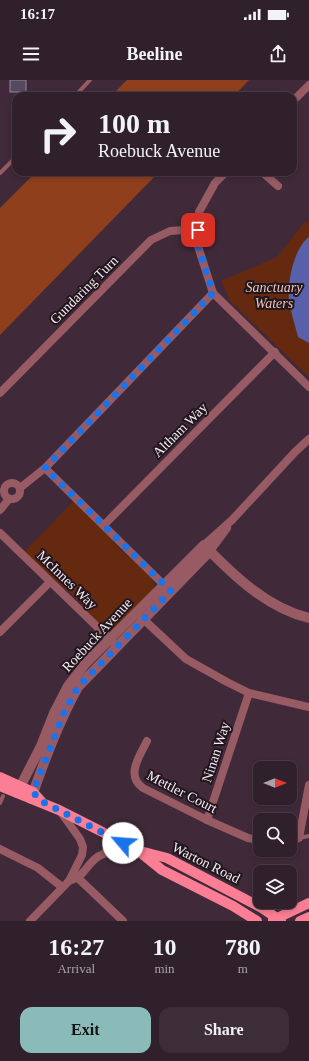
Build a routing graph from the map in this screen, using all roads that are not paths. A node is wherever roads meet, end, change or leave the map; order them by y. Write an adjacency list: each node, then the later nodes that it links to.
1 (90, 80): 3 (lane)
2 (309, 85): 4 (street)
3 (79, 92)
4 (297, 97)
5 (12, 161): 6 (lane)
6 (0, 173)
7 (222, 176): 10 (street)
8 (267, 176): 9 (street)
9 (278, 186)
10 (198, 230): 11 (street); 14 (street, Gundaring Turn)
11 (213, 293): 12 (street); 16 (street)
12 (275, 352): 13 (street); 21 (street, Altham Way)
13 (309, 387)
14 (0, 393)
15 (309, 439): 23 (street, Roebuck Avenue)
16 (45, 468): 18 (street); 21 (street)
17 (3, 484): 18 (street); 19 (street)
18 (20, 488): 19 (street)
19 (9, 499): 20 (street)
20 (0, 510)
21 (104, 526): 25 (street)
22 (0, 533): 24 (street, McInnes Way)
23 (207, 548): 25 (street, Roebuck Avenue); 27 (street)
24 (50, 582): 28 (street); 29 (street, McInnes Way)
25 (167, 588): 26 (street, Roebuck Avenue)
26 (140, 616): 29 (street, Roebuck Avenue); 30 (street)
27 (309, 618)
28 (0, 632)
29 (113, 642): 33 (street, Roebuck Avenue)
30 (249, 693): 31 (street); 42 (street, Ninan Way)
31 (309, 707)
32 (147, 740): 42 (street, Mettler Court)
33 (44, 749): 37 (street, Roebuck Avenue); 39 (street, Roebuck Avenue)
34 (0, 778): 37 (main road, Warton Road)
35 (309, 785): 44 (street)
36 (0, 786): 37 (main road, Warton Road)
37 (18, 790): 39 (main road, Warton Road)
38 (3, 796): 40 (lane)
39 (35, 798): 41 (main road, Warton Road)
40 (0, 803)
41 (59, 810): 47 (main road, Warton Road); 49 (street)
42 (207, 820): 45 (street, Mettler Court)
43 (309, 836): 44 (lane)
44 (299, 838)
45 (253, 839)
46 (0, 849): 50 (street)
47 (136, 849): 48 (street); 52 (main road, Warton Road); 54 (main road, Warton Road)
48 (78, 878): 49 (street); 56 (street)
49 (69, 881): 50 (street)
50 (62, 887): 55 (street)
51 (309, 902): 54 (main road)
52 (233, 906): 57 (main road); 58 (main road, Warton Road)
53 (309, 918): 59 (main road)
54 (277, 920)
55 (30, 921)
56 (123, 921)
57 (240, 921)
58 (257, 921)
59 (300, 921)

